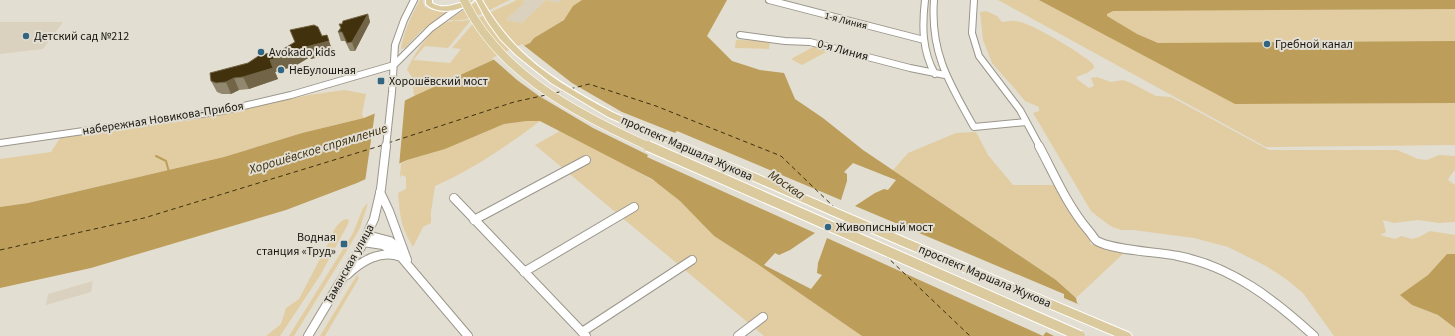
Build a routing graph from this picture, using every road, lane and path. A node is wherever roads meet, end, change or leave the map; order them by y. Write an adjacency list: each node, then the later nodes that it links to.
1 (414, 0): 11 (street)
2 (429, 0): 3 (main road)
3 (470, 0): 11 (street); 31 (main road, проспект Маршала Жукова, bridge); 32 (main road, проспект Маршала Жукова)
4 (769, 0): 10 (street, 1-я Линия)
5 (917, 0): 8 (street)
6 (934, 0): 13 (street)
7 (974, 0): 14 (street)
8 (925, 1): 10 (street)
9 (740, 34): 12 (street, 0-я Линия)
10 (924, 40): 12 (street)
11 (394, 65): 15 (street, набережная Новикова-Прибоя); 17 (street, Таманская улица)
12 (935, 74): 13 (street, 0-я Линия)
13 (945, 76): 14 (street)
14 (1026, 122): 33 (street)
15 (0, 143)
16 (586, 160): 20 (street)
17 (380, 190): 21 (street, Таманская улица); 22 (street)
18 (454, 198): 20 (street)
19 (634, 207): 24 (street)
20 (474, 220): 24 (street)
21 (365, 239): 22 (street); 25 (street, Таманская улица)
22 (402, 256): 25 (street); 29 (street)
23 (692, 260): 27 (street)
24 (524, 272): 27 (street)
25 (341, 280): 28 (street, Таманская улица)
26 (763, 317): 30 (street)
27 (584, 334)
28 (308, 336)
29 (468, 336)
30 (738, 336)
31 (1080, 336)
32 (1126, 336)
33 (1314, 336)

